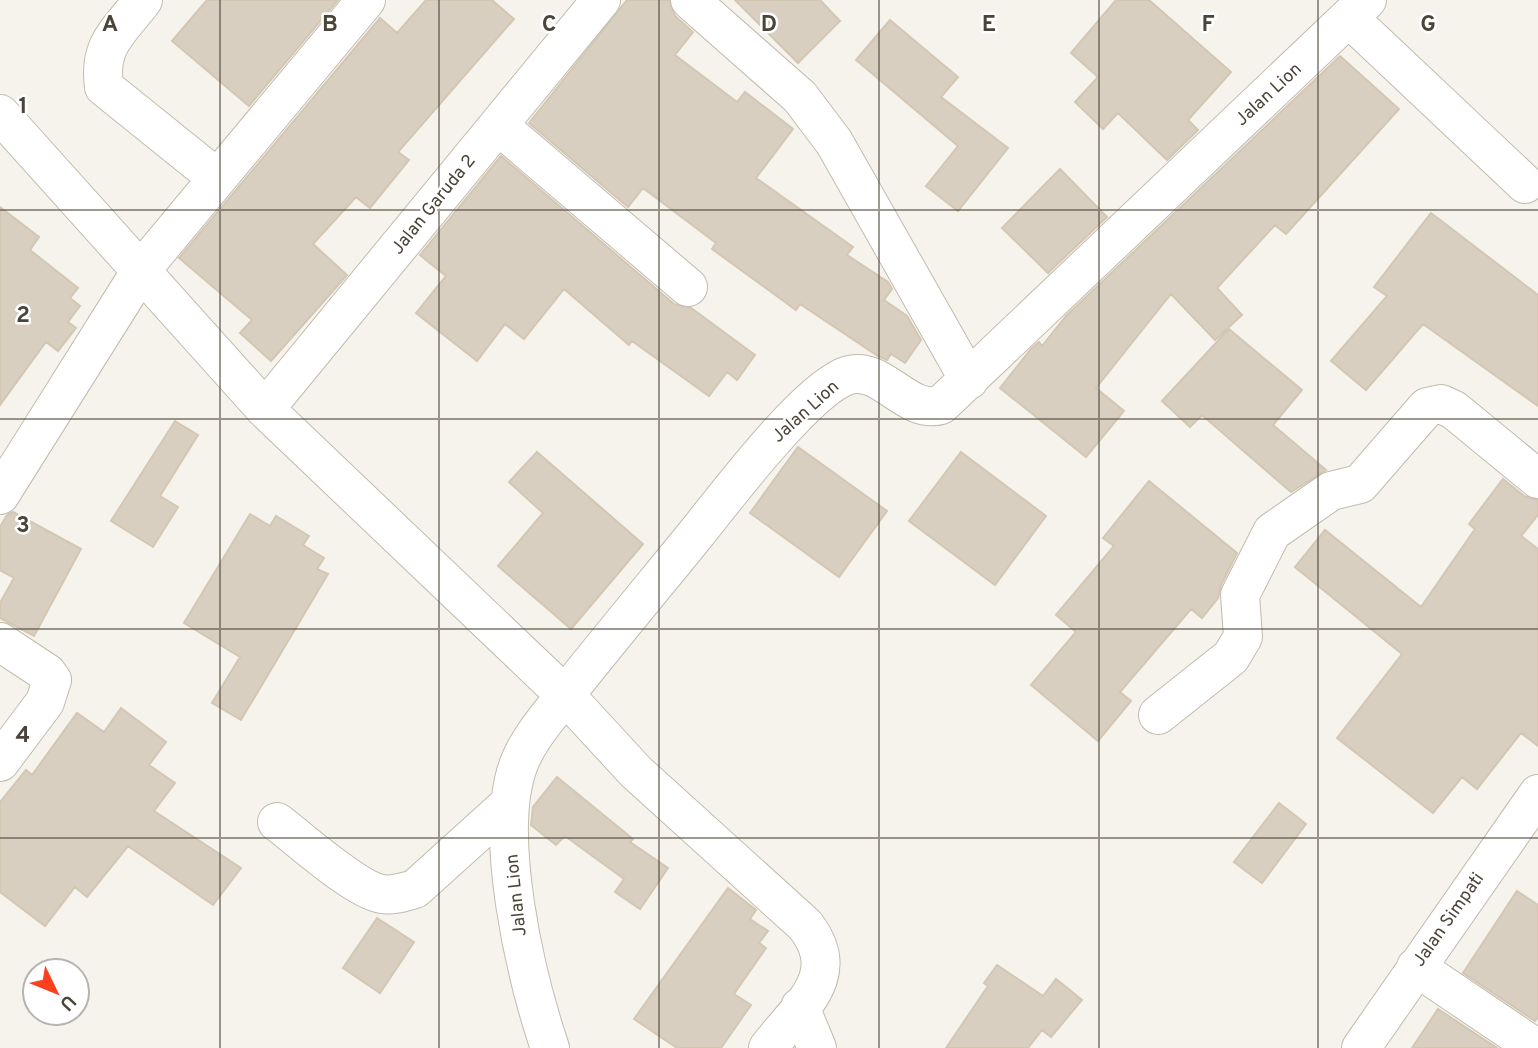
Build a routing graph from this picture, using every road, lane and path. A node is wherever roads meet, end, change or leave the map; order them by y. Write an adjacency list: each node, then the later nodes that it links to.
1 (143, 0): 8 (street)
2 (366, 0): 8 (street)
3 (601, 0): 7 (street, Jalan Garuda 2)
4 (690, 0): 12 (street)
5 (1358, 9): 9 (street); 12 (street, Jalan Lion)
6 (0, 114): 10 (street)
7 (499, 126): 11 (street); 13 (street, Jalan Garuda 2)
8 (217, 178): 10 (street)
9 (1525, 184)
10 (142, 270): 13 (street); 15 (street)
11 (688, 287)
12 (969, 380): 17 (street, Jalan Lion)
13 (265, 409): 17 (street)
14 (1538, 479): 18 (street)
15 (0, 494)
16 (0, 642): 19 (street)
17 (565, 695): 21 (street, Jalan Lion); 24 (street)
18 (1158, 715)
19 (0, 762)
20 (1538, 794): 23 (street, Jalan Simpati)
21 (509, 804): 22 (street); 25 (street, Jalan Lion)
22 (278, 822)
23 (1416, 967): 28 (street, Jalan Simpati); 29 (street)
24 (800, 1007): 26 (street); 27 (street)
25 (550, 1048)
26 (768, 1048)
27 (817, 1048)
28 (1361, 1048)
29 (1536, 1048)

